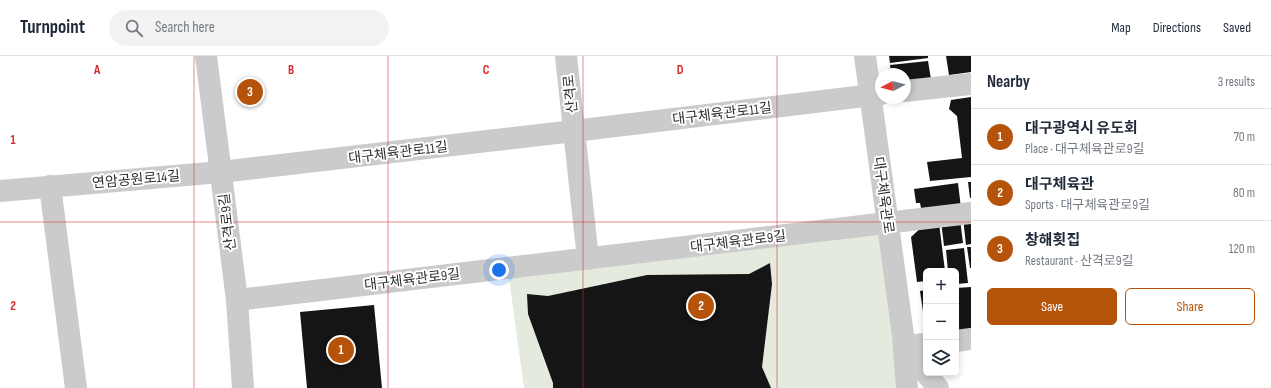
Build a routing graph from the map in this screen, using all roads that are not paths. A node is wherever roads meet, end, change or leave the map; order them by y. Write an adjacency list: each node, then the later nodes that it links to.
1 (206, 56): 10 (street, 산격로9길)
2 (566, 56): 9 (street, 산격로)
3 (865, 56): 6 (street, 대구체육관로)
4 (971, 84): 5 (street)
5 (911, 90)
6 (875, 91)
7 (875, 95): 9 (street, 대구체육관로11길)
8 (877, 104): 14 (street, 대구체육관로)
9 (574, 131): 10 (street, 대구체육관로11길); 15 (street)
10 (221, 172): 11 (street, 연암공원로14길); 16 (street, 산격로9길)
11 (50, 186): 12 (street, 연암공원로14길); 21 (street)
12 (0, 191)
13 (971, 213): 14 (street, 대구체육관로9길)
14 (888, 224): 15 (street, 대구체육관로9길); 18 (street, 대구체육관로)
15 (588, 259): 16 (street, 대구체육관로9길)
16 (236, 300): 22 (street, 산격로9길)
17 (971, 339): 19 (street)
18 (903, 340): 20 (street); 23 (street, 대구체육관로); 24 (street)
19 (959, 341)
20 (923, 343)
21 (76, 388)
22 (243, 388)
23 (907, 388)
24 (938, 388)

